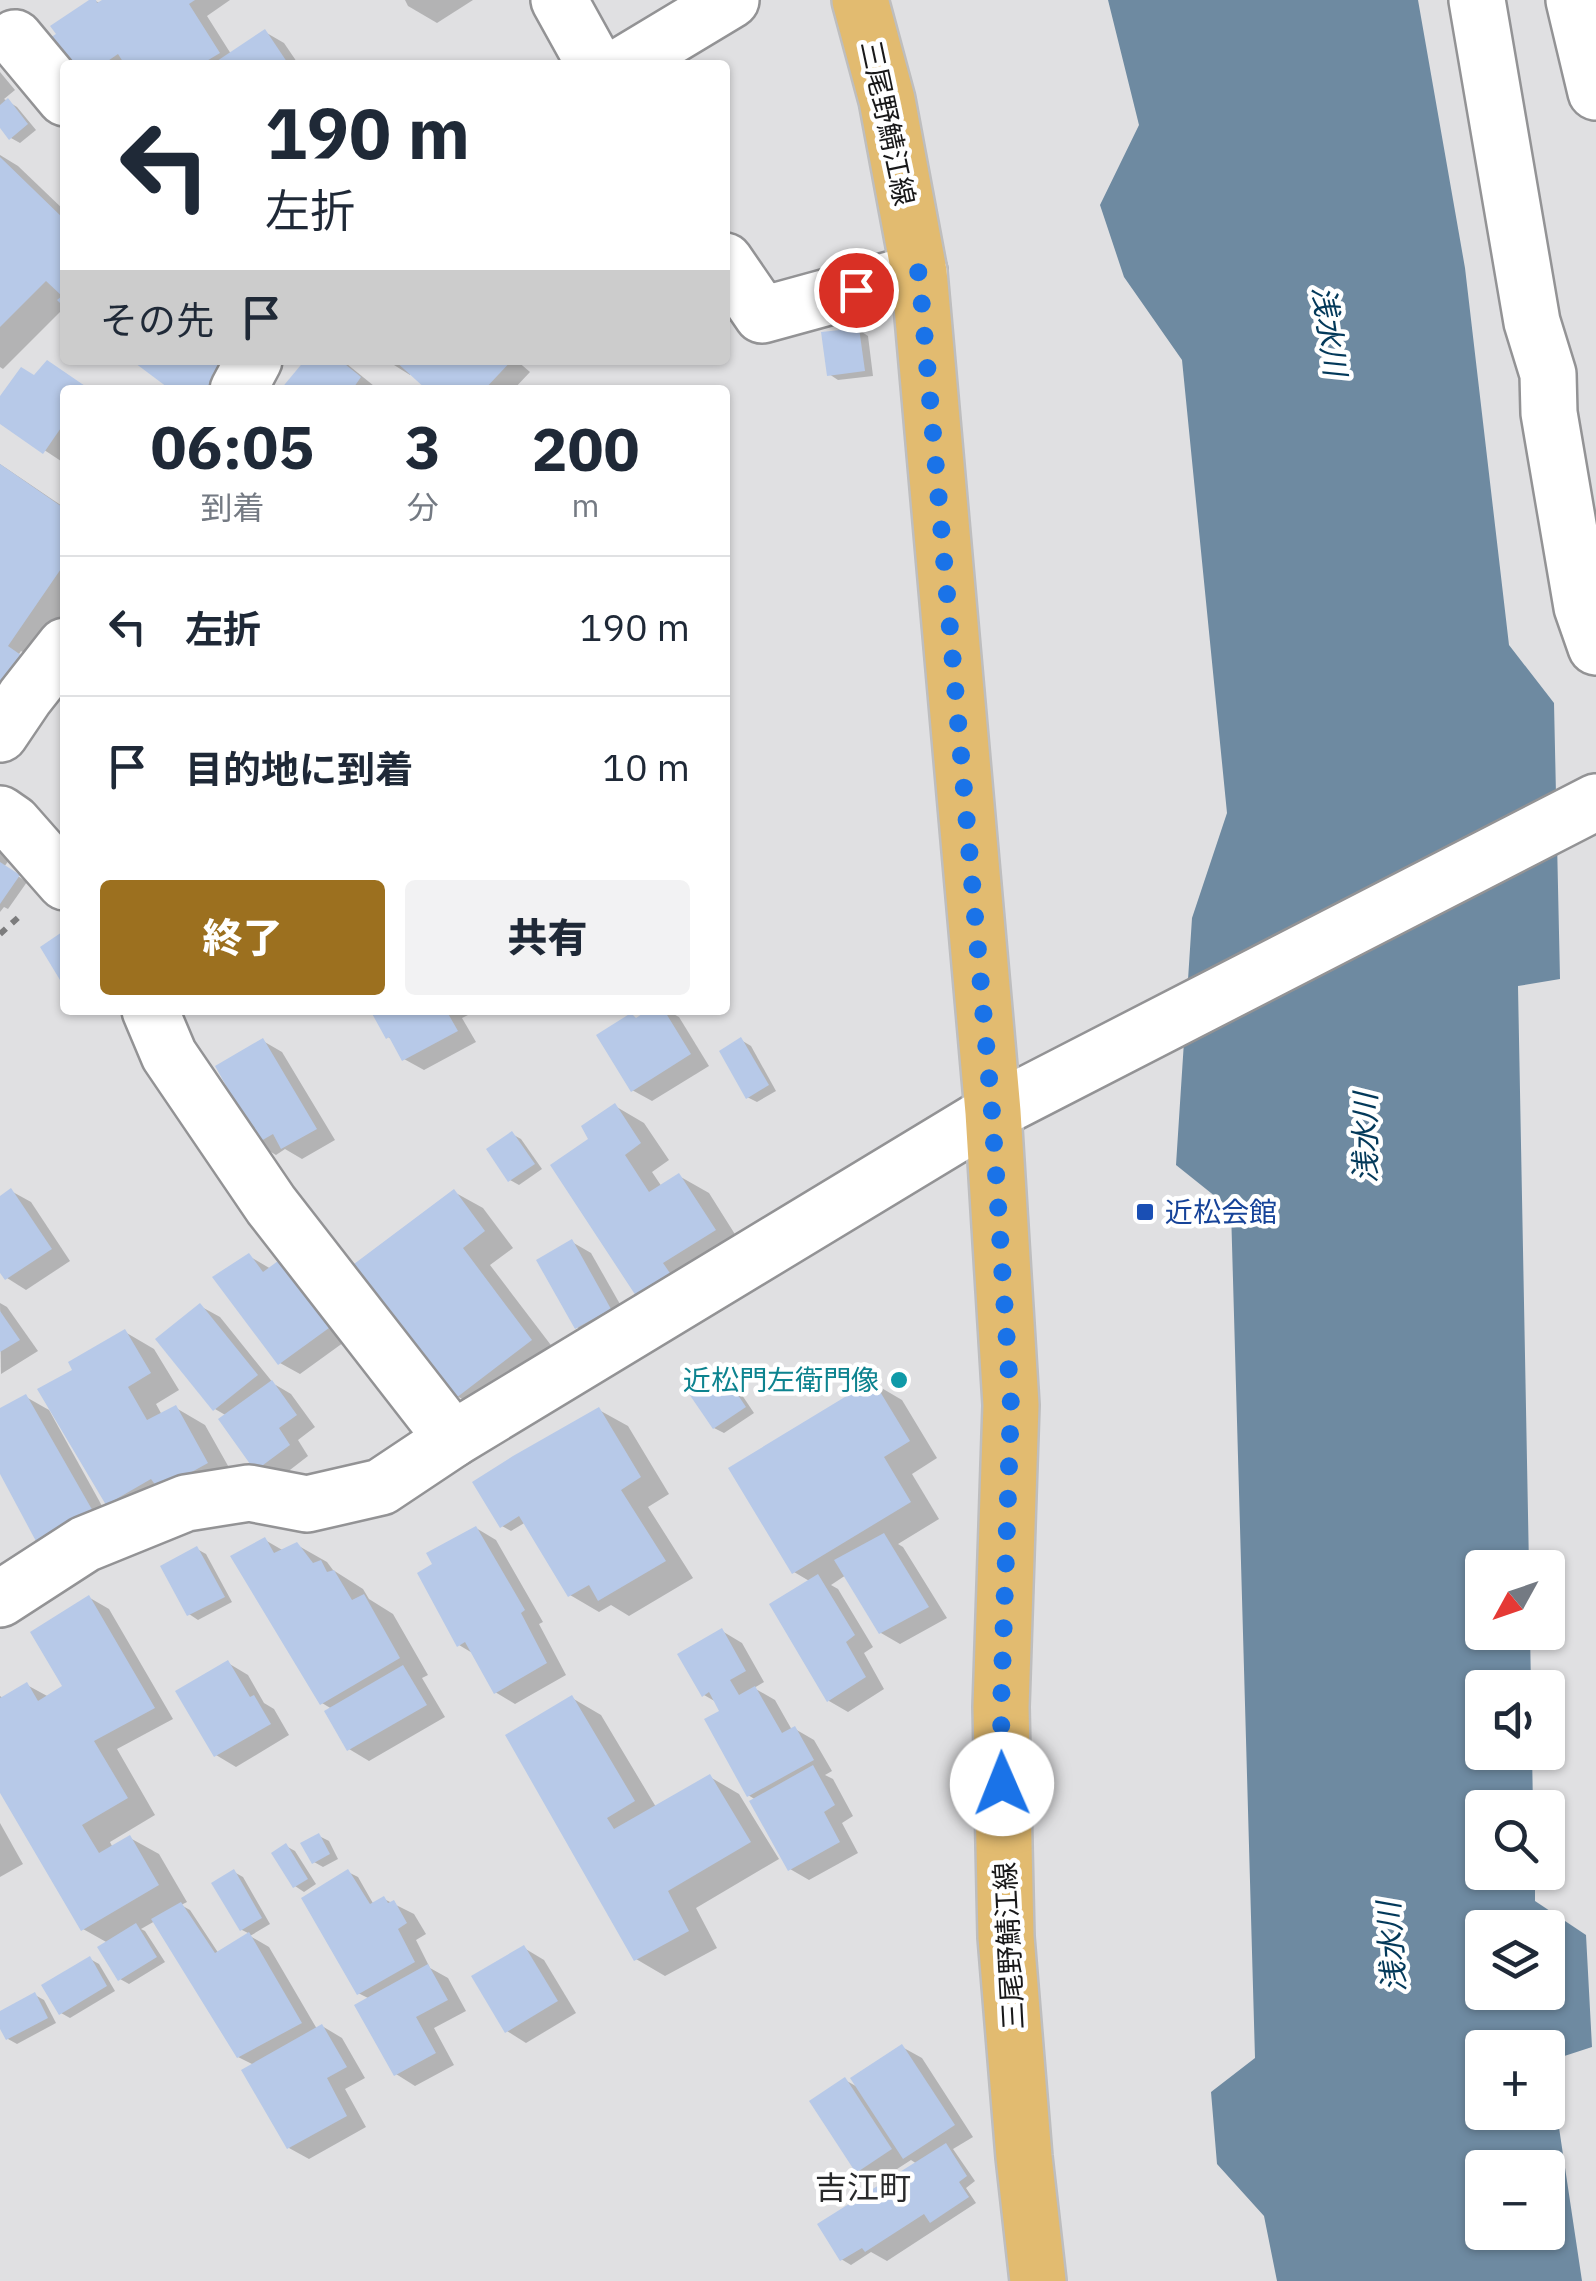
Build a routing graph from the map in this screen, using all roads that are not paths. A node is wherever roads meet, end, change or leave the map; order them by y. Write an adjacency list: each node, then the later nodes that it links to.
1 (559, 0): 7 (street)
2 (731, 0): 8 (street)
3 (860, 0): 12 (main road, 三尾野鯖江線)
4 (1477, 0): 13 (street)
5 (1574, 0): 10 (street)
6 (18, 28): 9 (street)
7 (592, 60)
8 (632, 60)
9 (60, 91)
10 (1596, 92)
11 (730, 268): 12 (street)
12 (919, 272): 20 (main road, 三尾野鯖江線)
13 (1596, 647)
14 (60, 652): 15 (street)
15 (0, 734)
16 (1596, 802): 20 (street)
17 (0, 814): 18 (street)
18 (60, 876)
19 (152, 1015): 21 (street)
20 (992, 1112): 21 (street); 23 (main road, 三尾野鯖江線)
21 (453, 1439): 22 (street)
22 (0, 1599)
23 (1038, 2281)

